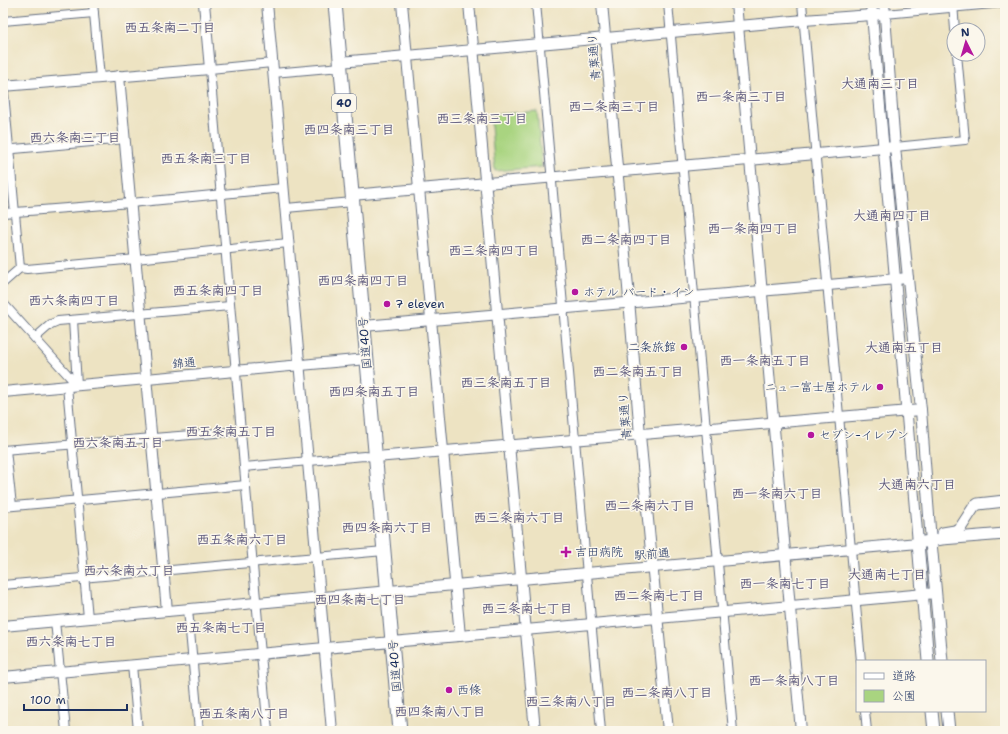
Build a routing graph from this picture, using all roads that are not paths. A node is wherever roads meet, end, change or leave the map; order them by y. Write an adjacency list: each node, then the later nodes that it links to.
1 (93, 3): 16 (street)
2 (204, 3): 31 (street)
3 (267, 3): 30 (street)
4 (335, 3): 29 (highway, 国道40号 / 40)
5 (402, 3): 27 (street)
6 (469, 3): 26 (street)
7 (536, 3): 25 (street)
8 (602, 3): 24 (street, 青葉通り)
9 (668, 3): 23 (street)
10 (736, 3): 22 (street)
11 (802, 3): 19 (street)
12 (871, 3): 18 (street)
13 (884, 3): 17 (street)
14 (1003, 3): 15 (street)
15 (953, 5): 17 (street); 21 (street)
16 (94, 13): 20 (street); 33 (street)
17 (885, 14): 18 (street); 37 (street)
18 (872, 16): 19 (street); 38 (street)
19 (804, 20): 22 (street); 40 (street)
20 (3, 21)
21 (954, 22)
22 (738, 26): 23 (street); 41 (street)
23 (671, 33): 24 (street); 42 (street)
24 (605, 39): 25 (street); 43 (street, 青葉通り)
25 (539, 45): 26 (street); 44 (street)
26 (473, 50): 27 (street); 45 (street)
27 (407, 56): 29 (street); 47 (street)
28 (958, 62): 37 (street)
29 (340, 65): 30 (street); 49 (highway, 国道40号 / 40)
30 (273, 68): 31 (street); 46 (street)
31 (210, 69): 32 (street); 48 (street)
32 (119, 76): 33 (street); 36 (street)
33 (100, 78): 35 (street)
34 (3, 82): 35 (street)
35 (3, 86): 39 (street)
36 (125, 139): 39 (street); 50 (street)
37 (895, 147): 38 (street); 58 (street)
38 (883, 148): 40 (street); 59 (street)
39 (6, 150): 52 (street)
40 (816, 154): 41 (street); 61 (street)
41 (750, 160): 42 (street); 62 (street)
42 (684, 165): 43 (street); 63 (street)
43 (617, 171): 44 (street); 64 (street, 青葉通り)
44 (551, 176): 45 (street); 67 (street)
45 (485, 183): 47 (street); 69 (street)
46 (284, 188): 48 (street); 51 (street)
47 (419, 189): 49 (street); 71 (street)
48 (221, 194): 50 (street); 55 (street)
49 (352, 199): 51 (street); 72 (highway, 国道40号 / 40)
50 (131, 203): 52 (street); 56 (street)
51 (286, 208): 54 (street)
52 (14, 213): 53 (street); 57 (street)
53 (3, 214)
54 (288, 243): 55 (street); 75 (street)
55 (226, 250): 56 (street); 66 (street)
56 (136, 259): 57 (street); 68 (street)
57 (20, 268): 60 (street)
58 (908, 278): 59 (street); 80 (street)
59 (895, 280): 61 (street); 81 (street)
60 (3, 283)
61 (827, 286): 62 (street); 82 (street)
62 (761, 291): 63 (street); 83 (street)
63 (695, 297): 64 (street); 84 (street)
64 (629, 303): 67 (street); 86 (street, 青葉通り)
65 (3, 305): 73 (street)
66 (230, 306): 68 (street); 76 (street)
67 (563, 309): 69 (street); 88 (street)
68 (141, 314): 70 (street); 77 (street)
69 (497, 315): 71 (street); 90 (street)
70 (73, 320): 73 (street); 78 (street)
71 (431, 320): 72 (street); 92 (street)
72 (364, 326): 74 (highway, 国道40号 / 40)
73 (35, 338): 78 (street)
74 (367, 359): 75 (street, 錦通); 93 (highway, 国道40号 / 40)
75 (299, 366): 76 (street, 錦通); 94 (street)
76 (236, 371): 77 (street, 錦通); 85 (street)
77 (146, 380): 78 (street, 錦通); 87 (street)
78 (72, 386): 79 (street, 錦通); 89 (street)
79 (3, 392)
80 (921, 410): 81 (street); 103 (street)
81 (907, 411): 82 (street); 104 (street)
82 (839, 417): 83 (street); 105 (street)
83 (773, 423): 84 (street); 107 (street)
84 (707, 429): 86 (street); 109 (street)
85 (241, 431): 87 (street); 95 (street)
86 (640, 435): 88 (street); 111 (street, 青葉通り)
87 (151, 438): 89 (street); 97 (street)
88 (575, 440): 90 (street); 113 (street)
89 (72, 444): 91 (street); 98 (street)
90 (509, 446): 92 (street); 115 (street)
91 (5, 450): 100 (street)
92 (443, 451): 93 (street); 117 (street)
93 (376, 457): 94 (street); 106 (highway, 国道40号 / 40)
94 (308, 461): 95 (street); 108 (street)
95 (244, 467): 96 (street)
96 (246, 485): 97 (street); 110 (street)
97 (156, 494): 98 (street); 112 (street)
98 (78, 501): 100 (street); 114 (street)
99 (1005, 501): 103 (main road)
100 (12, 506): 101 (street)
101 (3, 507)
102 (1005, 534): 103 (main road)
103 (932, 542): 104 (main road); 119 (main road)
104 (918, 543): 105 (street, 駅前通); 120 (main road)
105 (851, 549): 107 (street, 駅前通); 122 (street)
106 (384, 551): 108 (street); 118 (highway, 国道40号 / 40)
107 (785, 555): 109 (street, 駅前通); 124 (street)
108 (316, 556): 110 (street); 121 (street)
109 (718, 561): 111 (street, 駅前通); 127 (street)
110 (253, 562): 112 (street); 123 (street)
111 (653, 567): 113 (street, 駅前通); 128 (street, 青葉通り)
112 (164, 570): 114 (street); 126 (street)
113 (586, 573): 115 (street, 駅前通); 131 (street)
114 (84, 577): 116 (street); 129 (street)
115 (522, 579): 117 (street, 駅前通); 133 (street)
116 (3, 585)
117 (455, 585): 118 (street, 駅前通); 134 (street)
118 (388, 591): 121 (street, 駅前通); 135 (highway, 国道40号 / 40)
119 (936, 593): 120 (street); 141 (main road)
120 (922, 594): 122 (street); 140 (main road)
121 (320, 597): 123 (street, 駅前通); 136 (street)
122 (855, 600): 124 (street); 139 (street)
123 (257, 603): 125 (street, 駅前通); 137 (street)
124 (790, 606): 127 (street); 158 (street)
125 (188, 609): 126 (street, 駅前通); 138 (street)
126 (167, 611): 129 (street, 駅前通)
127 (723, 612): 128 (street); 157 (street)
128 (657, 617): 131 (street); 156 (street, 青葉通り)
129 (88, 618): 130 (street, 駅前通)
130 (55, 621): 132 (street, 駅前通); 143 (street)
131 (591, 624): 133 (street); 155 (street)
132 (3, 626)
133 (526, 630): 134 (street); 154 (street)
134 (460, 636): 135 (street)
135 (393, 642): 136 (street); 153 (highway, 国道40号 / 40)
136 (325, 648): 137 (street); 152 (street)
137 (262, 653): 138 (street); 151 (street)
138 (193, 660): 142 (street); 150 (street)
139 (861, 660)
140 (928, 660)
141 (942, 660)
142 (132, 665): 143 (street); 149 (street)
143 (60, 671): 144 (street); 148 (street)
144 (3, 677)
145 (865, 712): 159 (street)
146 (932, 712): 160 (main road)
147 (947, 712): 161 (main road)
148 (66, 731)
149 (138, 731)
150 (199, 731)
151 (268, 731)
152 (332, 731)
153 (400, 731)
154 (535, 731)
155 (601, 731)
156 (668, 731)
157 (733, 731)
158 (801, 731)
159 (867, 731)
160 (934, 731)
161 (949, 731)

